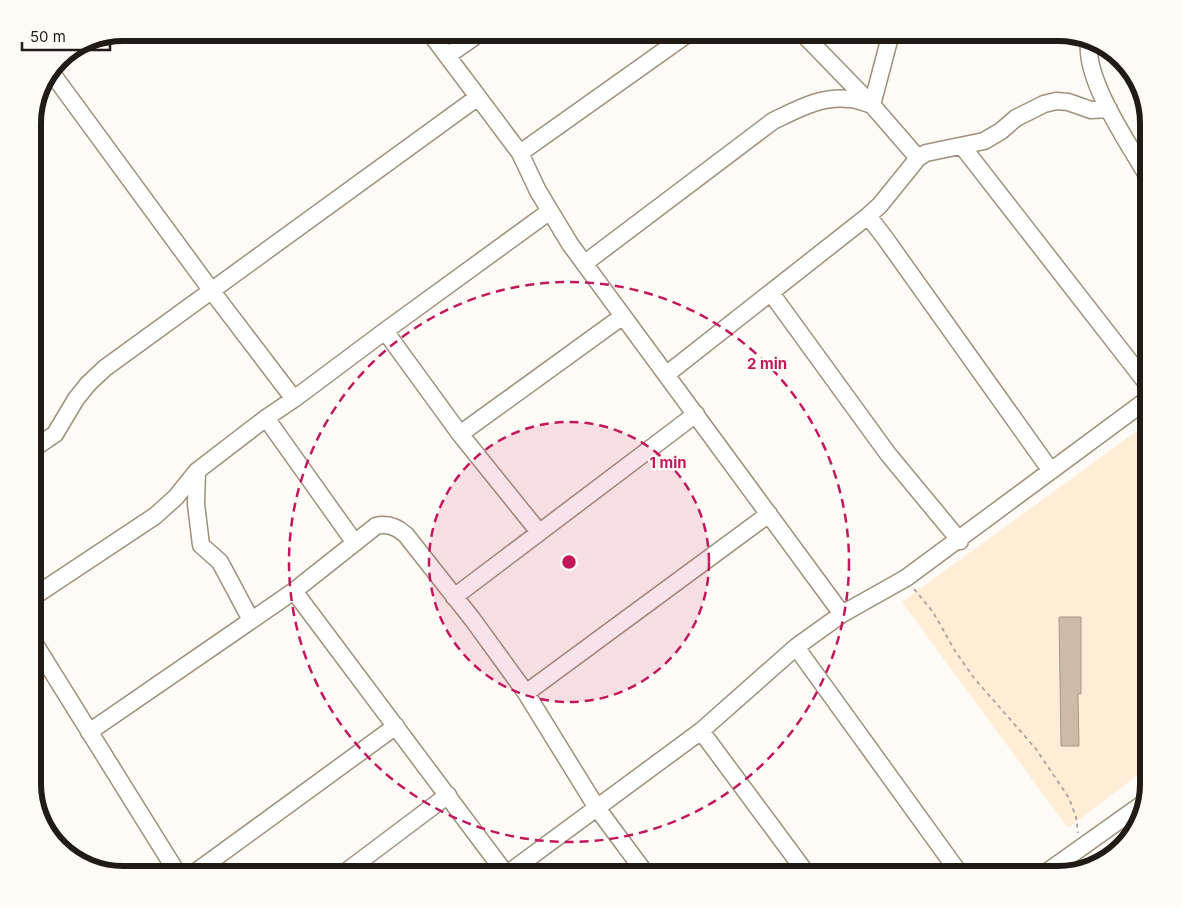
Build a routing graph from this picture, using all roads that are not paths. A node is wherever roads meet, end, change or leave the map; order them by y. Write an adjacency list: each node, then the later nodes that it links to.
1 (436, 41): 7 (street)
2 (468, 41): 7 (street)
3 (676, 41): 14 (street)
4 (811, 41): 10 (street)
5 (889, 41): 10 (street)
6 (1089, 48): 11 (street)
7 (447, 56): 9 (street)
8 (55, 78): 19 (street)
9 (478, 97): 14 (street); 19 (street)
10 (872, 105): 15 (street); 18 (street)
11 (1109, 109): 12 (street); 13 (street)
12 (962, 146): 15 (street); 24 (street)
13 (1140, 149)
14 (520, 153): 16 (street)
15 (918, 158): 17 (street)
16 (550, 211): 18 (street); 22 (street)
17 (868, 216): 20 (street); 32 (street)
18 (585, 263): 21 (street)
19 (211, 290): 25 (street); 30 (street)
20 (771, 293): 23 (street); 35 (street)
21 (623, 316): 23 (street); 29 (street)
22 (385, 331): 25 (street); 29 (street)
23 (667, 374): 27 (street)
24 (1140, 375)
25 (294, 399): 28 (street)
26 (1140, 405): 32 (street)
27 (696, 414): 33 (street); 34 (street)
28 (266, 418): 31 (street); 36 (street)
29 (460, 434): 34 (street)
30 (41, 444)
31 (197, 471): 37 (street); 41 (street)
32 (1052, 471): 35 (street)
33 (770, 514): 40 (street); 44 (street)
34 (539, 532): 39 (street)
35 (960, 540): 40 (street)
36 (355, 543): 38 (street); 39 (street)
37 (41, 591)
38 (294, 591): 41 (street); 45 (street)
39 (454, 596): 44 (street)
40 (842, 614): 42 (street)
41 (251, 620): 47 (street)
42 (796, 648): 46 (street); 58 (street)
43 (41, 654): 47 (street)
44 (526, 693): 49 (street)
45 (396, 726): 48 (street); 52 (street)
46 (701, 731): 49 (street); 57 (street)
47 (89, 732): 51 (street)
48 (448, 795): 53 (street); 54 (street)
49 (597, 808): 55 (street); 56 (street)
50 (1135, 809): 59 (street)
51 (173, 866)
52 (204, 866)
53 (354, 866)
54 (501, 866)
55 (518, 866)
56 (640, 866)
57 (801, 866)
58 (954, 866)
59 (1055, 866)

